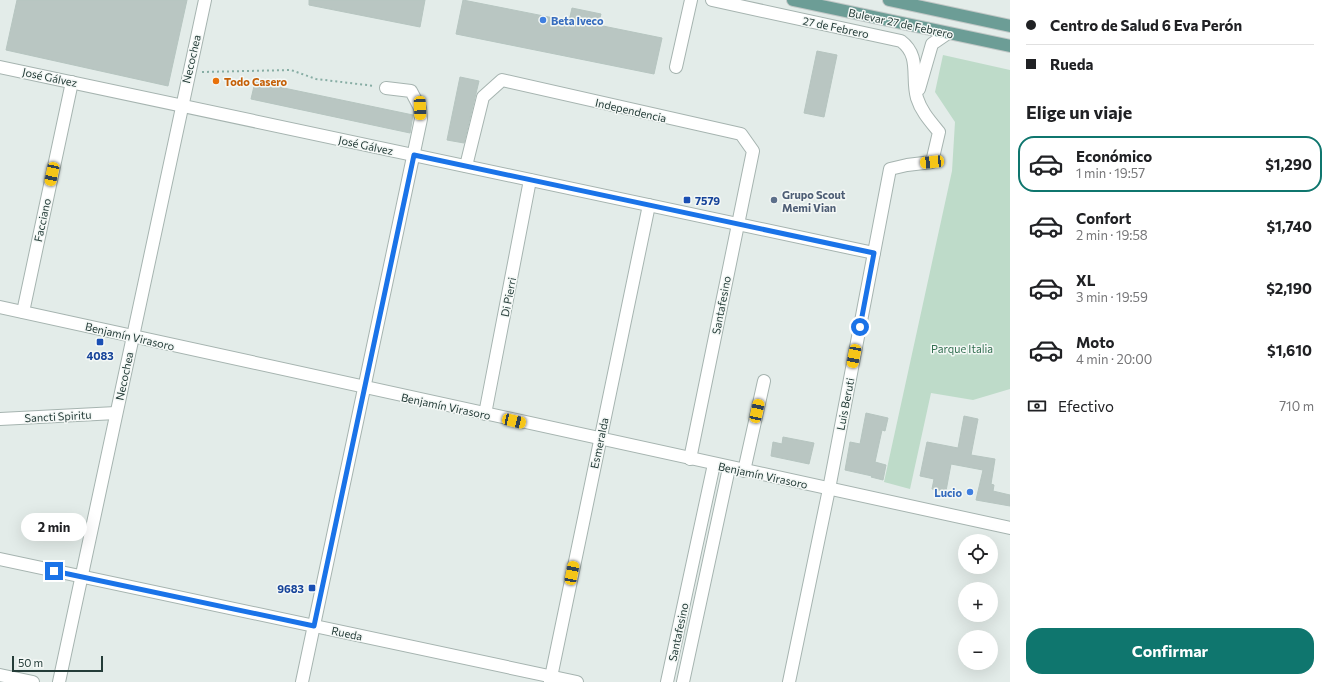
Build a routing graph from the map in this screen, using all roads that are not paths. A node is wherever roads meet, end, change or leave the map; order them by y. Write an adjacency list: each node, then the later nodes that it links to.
1 (205, 0): 14 (street, Necochea)
2 (691, 0): 10 (street)
3 (712, 0): 13 (street, 27 de Febrero)
4 (793, 0): 7 (main road, Bulevar 27 de Febrero)
5 (888, 0): 6 (main road, Bulevar 27 de Febrero)
6 (1010, 26)
7 (948, 33): 8 (main road, Bulevar 27 de Febrero); 13 (street)
8 (1010, 46)
9 (0, 67): 11 (street, José Gálvez)
10 (676, 67)
11 (72, 82): 14 (street, José Gálvez); 23 (street, Facciano)
12 (386, 88): 16 (street)
13 (917, 96): 21 (street, Luis Beruti)
14 (181, 105): 16 (street, José Gálvez); 24 (street, Necochea)
15 (753, 151): 17 (street, Independencia); 20 (street, Santafesino)
16 (414, 155): 17 (street, José Gálvez); 26 (street)
17 (466, 166): 18 (street, José Gálvez)
18 (530, 180): 19 (street, José Gálvez); 28 (street, Di Pierri)
19 (649, 205): 20 (street, José Gálvez); 30 (street, Esmeralda)
20 (737, 224): 21 (street, José Gálvez); 31 (street, Santafesino)
21 (874, 253): 35 (street, Luis Beruti)
22 (0, 307): 23 (street, Benjamín Virasoro)
23 (23, 312): 24 (street, Benjamín Virasoro)
24 (132, 337): 26 (street, Benjamín Virasoro); 27 (street, Necochea)
25 (764, 382): 34 (street)
26 (365, 388): 28 (street, Benjamín Virasoro); 39 (street)
27 (116, 413): 29 (street, Sancti Spiritu); 38 (street, Necochea)
28 (485, 414): 30 (street, Benjamín Virasoro)
29 (0, 419)
30 (600, 440): 31 (street, Benjamín Virasoro); 41 (street, Esmeralda)
31 (690, 459): 32 (street, Benjamín Virasoro)
32 (714, 464): 33 (street, Benjamín Virasoro); 46 (street, Santafesino)
33 (729, 468): 34 (street, Benjamín Virasoro); 47 (street, Santafesino)
34 (744, 471): 35 (street, Benjamín Virasoro)
35 (828, 489): 36 (street, Benjamín Virasoro); 48 (street, Luis Beruti)
36 (1010, 528)
37 (0, 559): 38 (street, Rueda)
38 (81, 576): 39 (street, Rueda); 43 (street, Necochea)
39 (314, 626): 41 (street, Rueda); 44 (street)
40 (0, 675): 42 (street)
41 (550, 679): 45 (street, Rueda)
42 (33, 682)
43 (59, 682)
44 (302, 682)
45 (577, 682)
46 (667, 682)
47 (683, 682)
48 (789, 682)

